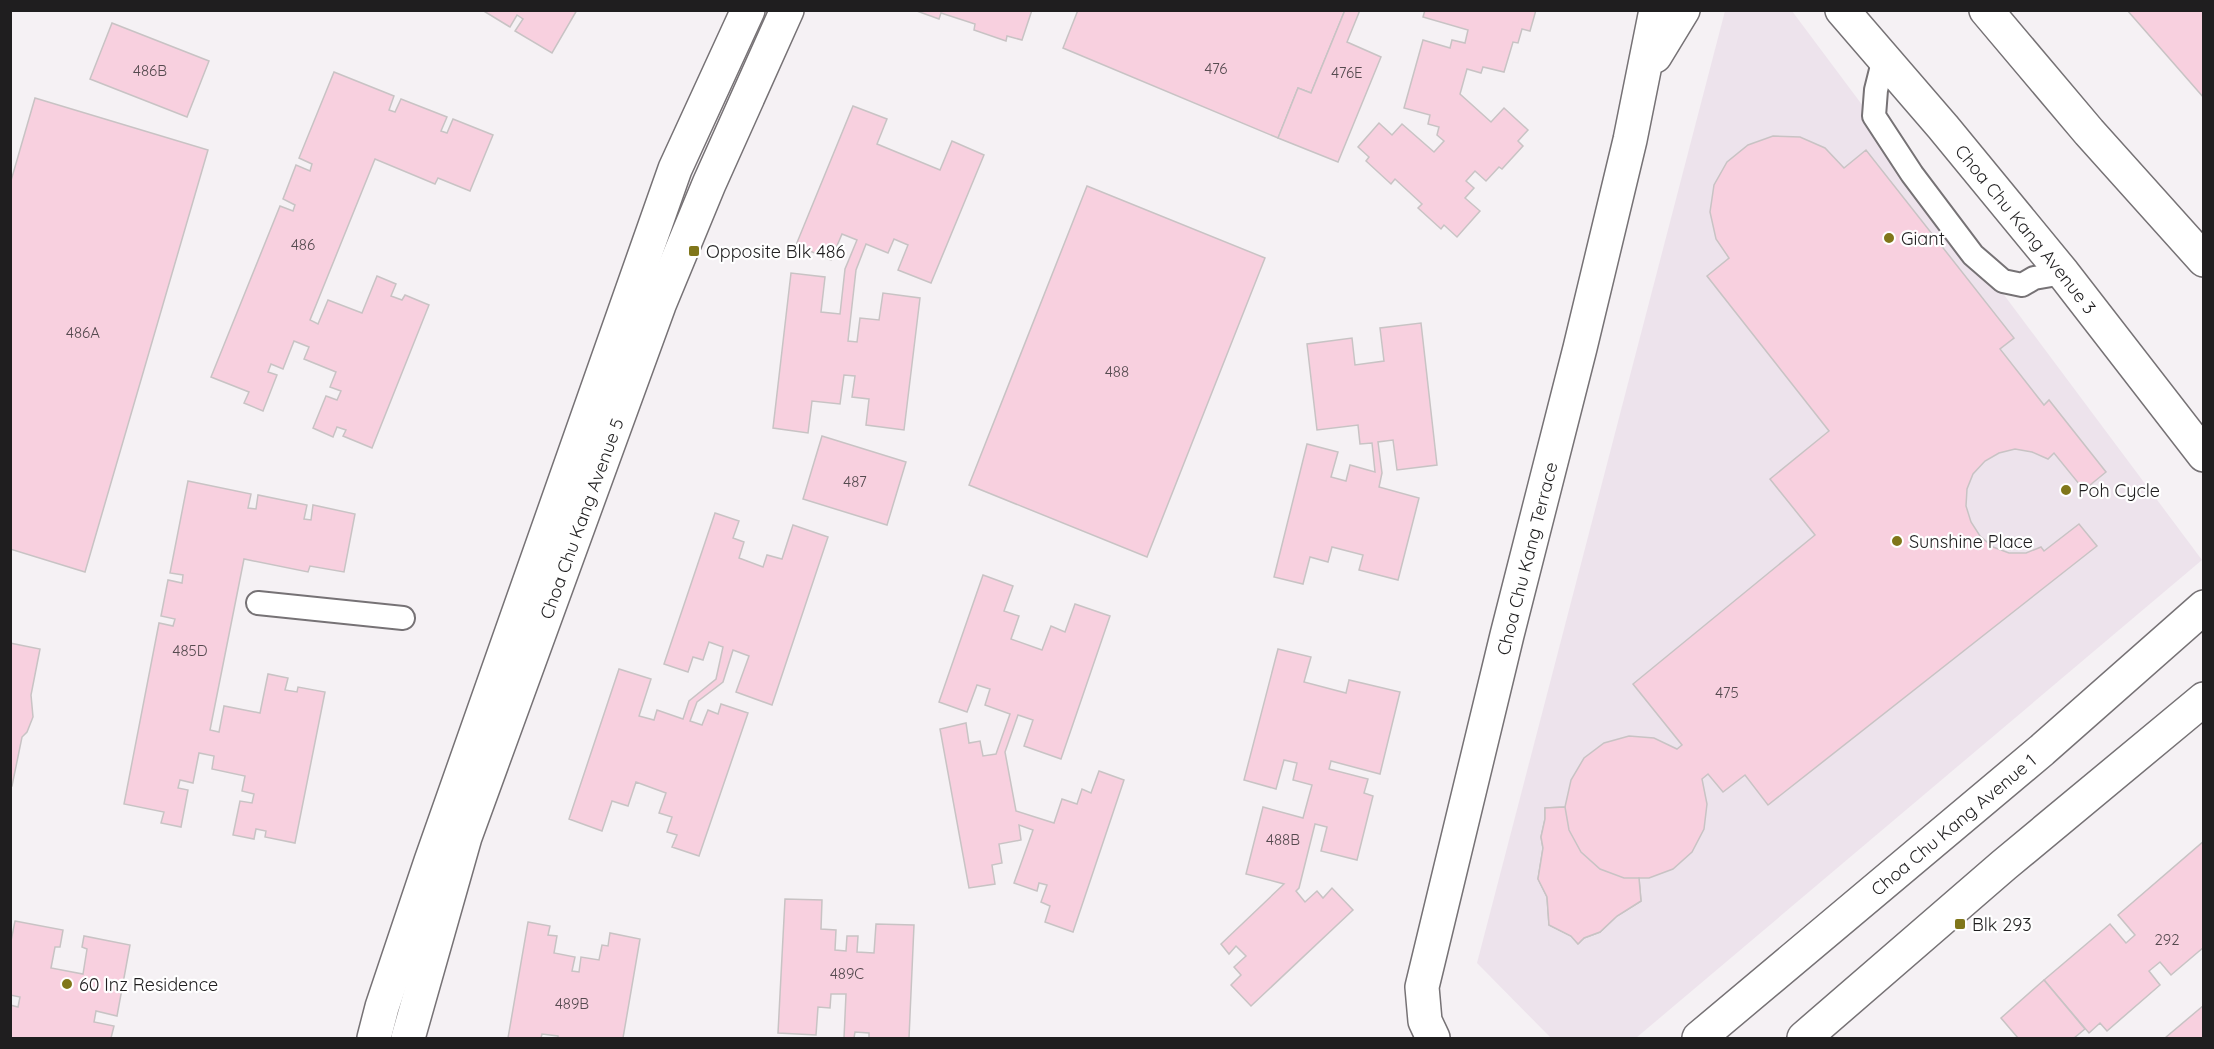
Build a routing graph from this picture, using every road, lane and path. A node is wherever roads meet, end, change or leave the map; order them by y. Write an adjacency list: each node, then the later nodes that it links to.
1 (748, 10): 16 (street, Choa Chu Kang Avenue 5)
2 (787, 10): 17 (street, Choa Chu Kang Avenue 5)
3 (1656, 10): 8 (street, Choa Chu Kang Terrace)
4 (1683, 10): 8 (street, Choa Chu Kang Terrace)
5 (1842, 10): 7 (street, Choa Chu Kang Avenue 3)
6 (1986, 10): 9 (street)
7 (1884, 58): 10 (street, Choa Chu Kang Avenue 3); 10 (lane)
8 (1642, 78): 18 (street, Choa Chu Kang Terrace)
9 (2204, 260)
10 (2063, 273): 11 (street, Choa Chu Kang Avenue 3)
11 (2204, 455)
12 (258, 603): 14 (lane)
13 (2204, 607): 19 (street, Choa Chu Kang Avenue 1)
14 (403, 618)
15 (2204, 699): 20 (street)
16 (374, 1038)
17 (408, 1038)
18 (1433, 1038)
19 (1699, 1038)
20 (1804, 1038)

